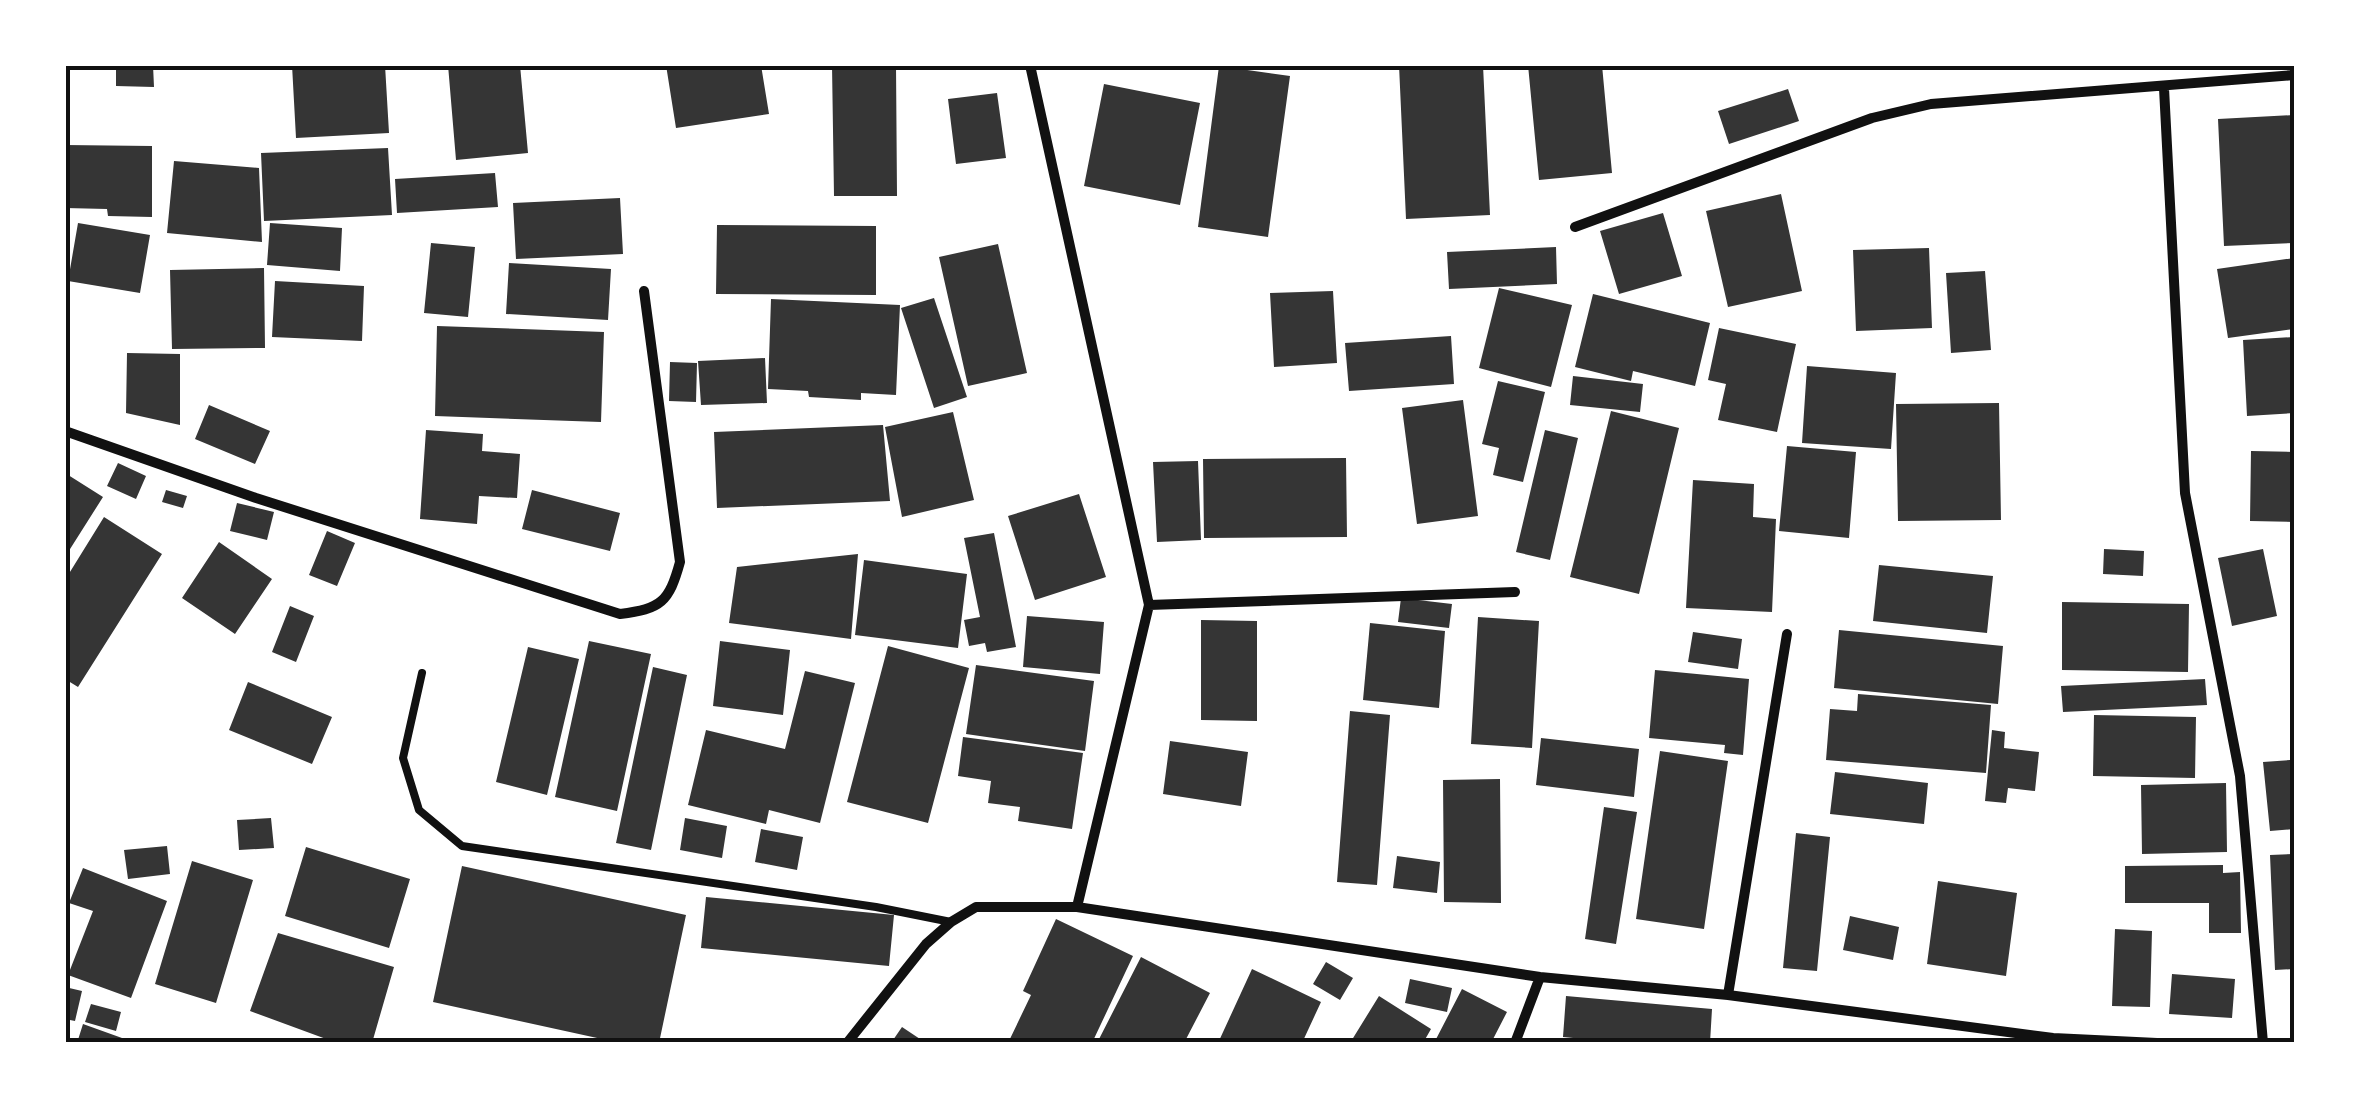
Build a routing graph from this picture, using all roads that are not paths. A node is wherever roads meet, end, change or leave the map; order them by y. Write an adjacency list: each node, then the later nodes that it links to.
1 (1030, 65): 8 (street)
2 (2294, 75): 3 (street)
3 (2164, 88): 4 (street); 19 (street)
4 (1575, 227)
5 (644, 291): 6 (street)
6 (65, 431)
7 (1515, 592): 8 (street)
8 (1150, 605): 11 (street)
9 (1788, 634): 14 (street)
10 (422, 673): 12 (lane)
11 (1077, 907): 12 (street); 13 (street)
12 (951, 922): 16 (street)
13 (1540, 977): 14 (street); 17 (street)
14 (1728, 995): 15 (street)
15 (2052, 1040): 18 (street)
16 (847, 1043)
17 (1515, 1043)
18 (2157, 1043)
19 (2263, 1043)

